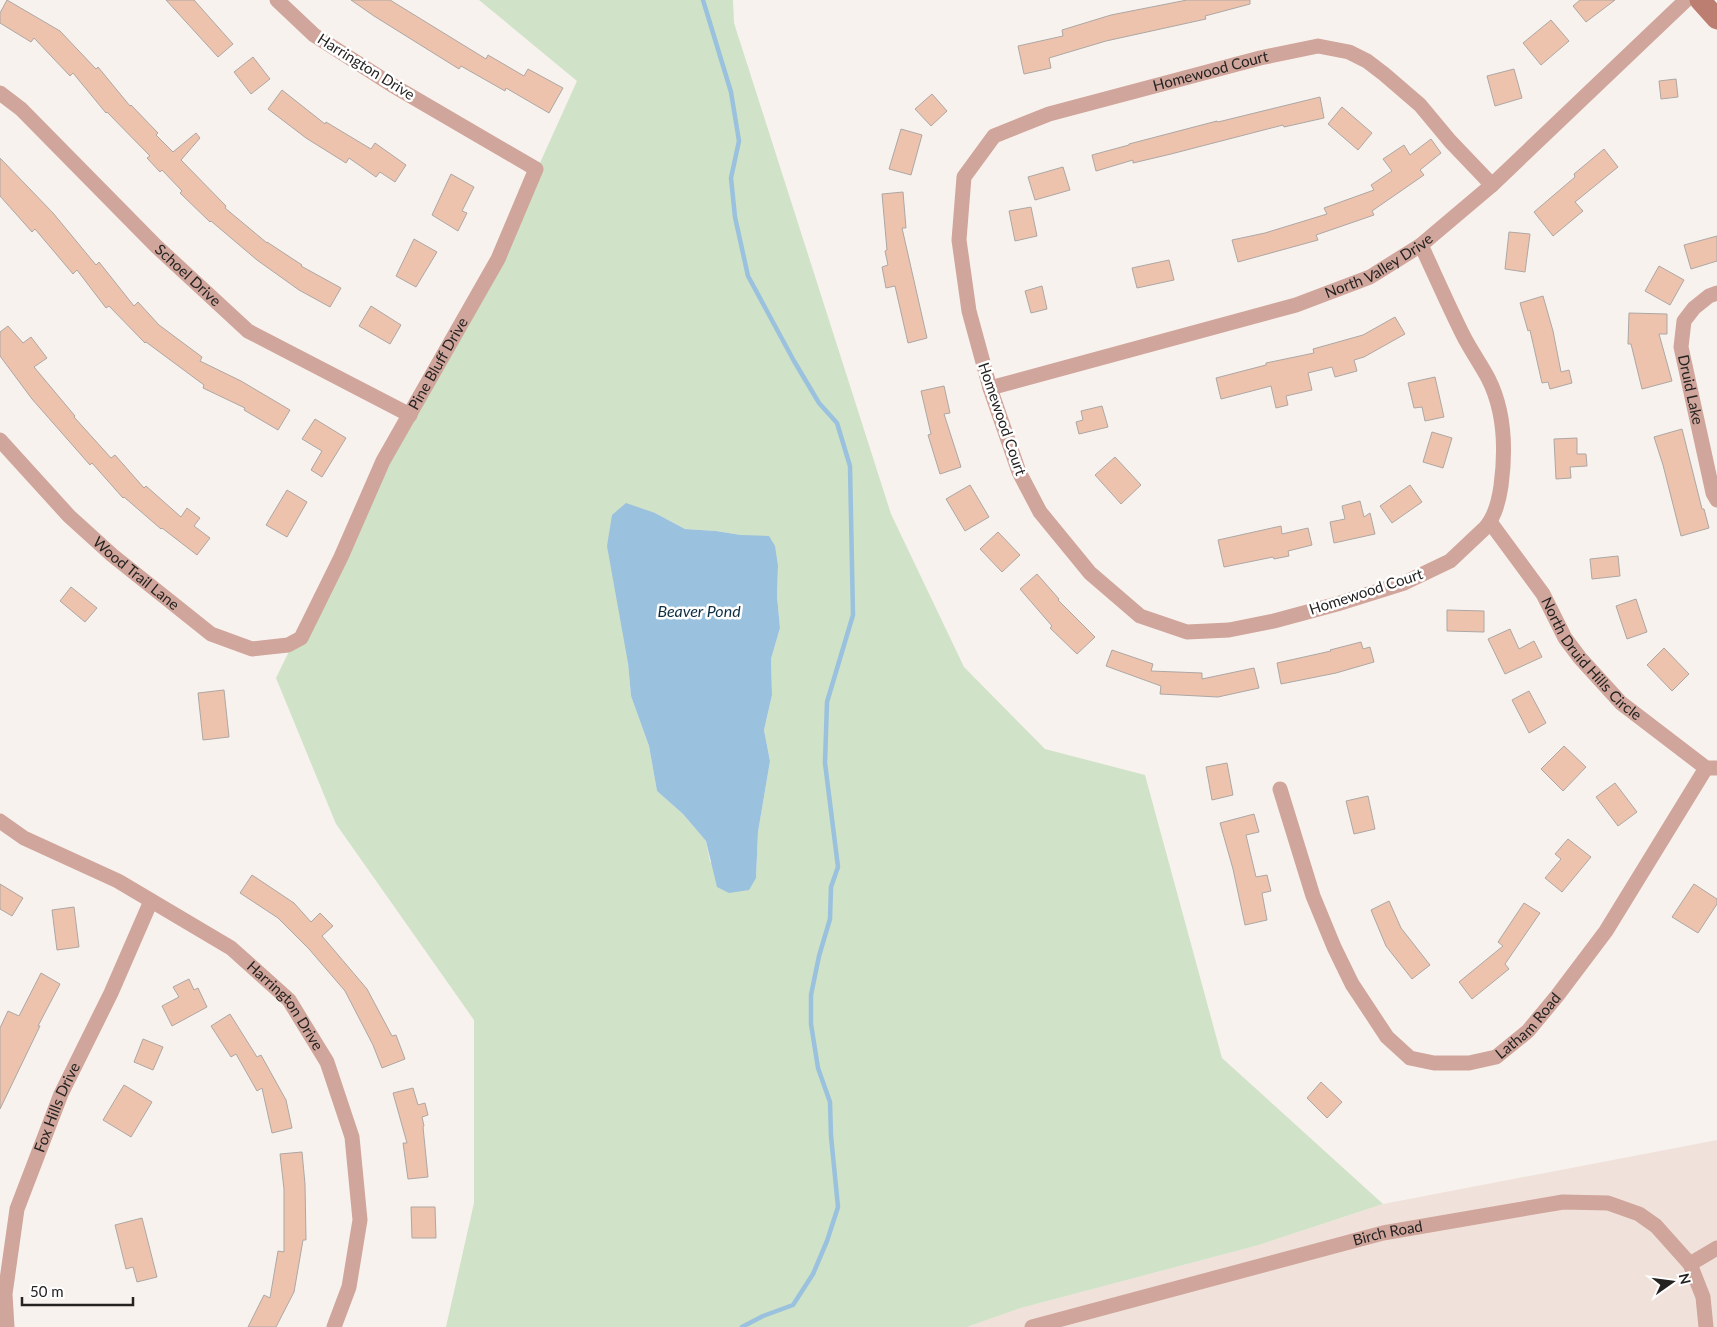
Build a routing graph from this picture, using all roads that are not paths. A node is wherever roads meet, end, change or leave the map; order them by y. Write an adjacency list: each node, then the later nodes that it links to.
1 (277, 0): 6 (street, Harrington Drive)
2 (1686, 0): 7 (street, North Valley Drive)
3 (1700, 0): 4 (main road)
4 (1717, 19)
5 (0, 93): 11 (street, Schoel Drive)
6 (461, 126): 11 (street, Pine Bluff Drive)
7 (1492, 185): 8 (street, North Valley Drive); 10 (street, Homewood Court)
8 (1421, 245): 10 (street, North Valley Drive); 14 (street, Homewood Court)
9 (1717, 293): 13 (street, Druid Lake)
10 (990, 388): 14 (street, Homewood Court)
11 (410, 415): 15 (street, Pine Bluff Drive)
12 (0, 440): 15 (street, Wood Trail Lane)
13 (1717, 500)
14 (1490, 522): 16 (street, North Druid Hills Circle)
15 (301, 638)
16 (1711, 768): 17 (street, Latham Road)
17 (1280, 789)
18 (0, 821): 19 (street, Harrington Drive)
19 (150, 901): 22 (street, Fox Hills Drive); 25 (street, Harrington Drive)
20 (1717, 1248): 21 (street)
21 (1690, 1264): 23 (street, Birch Road); 26 (street)
22 (3, 1295): 24 (street, Fox Hills Drive)
23 (1036, 1326)
24 (6, 1327)
25 (334, 1327)
26 (1706, 1327)

